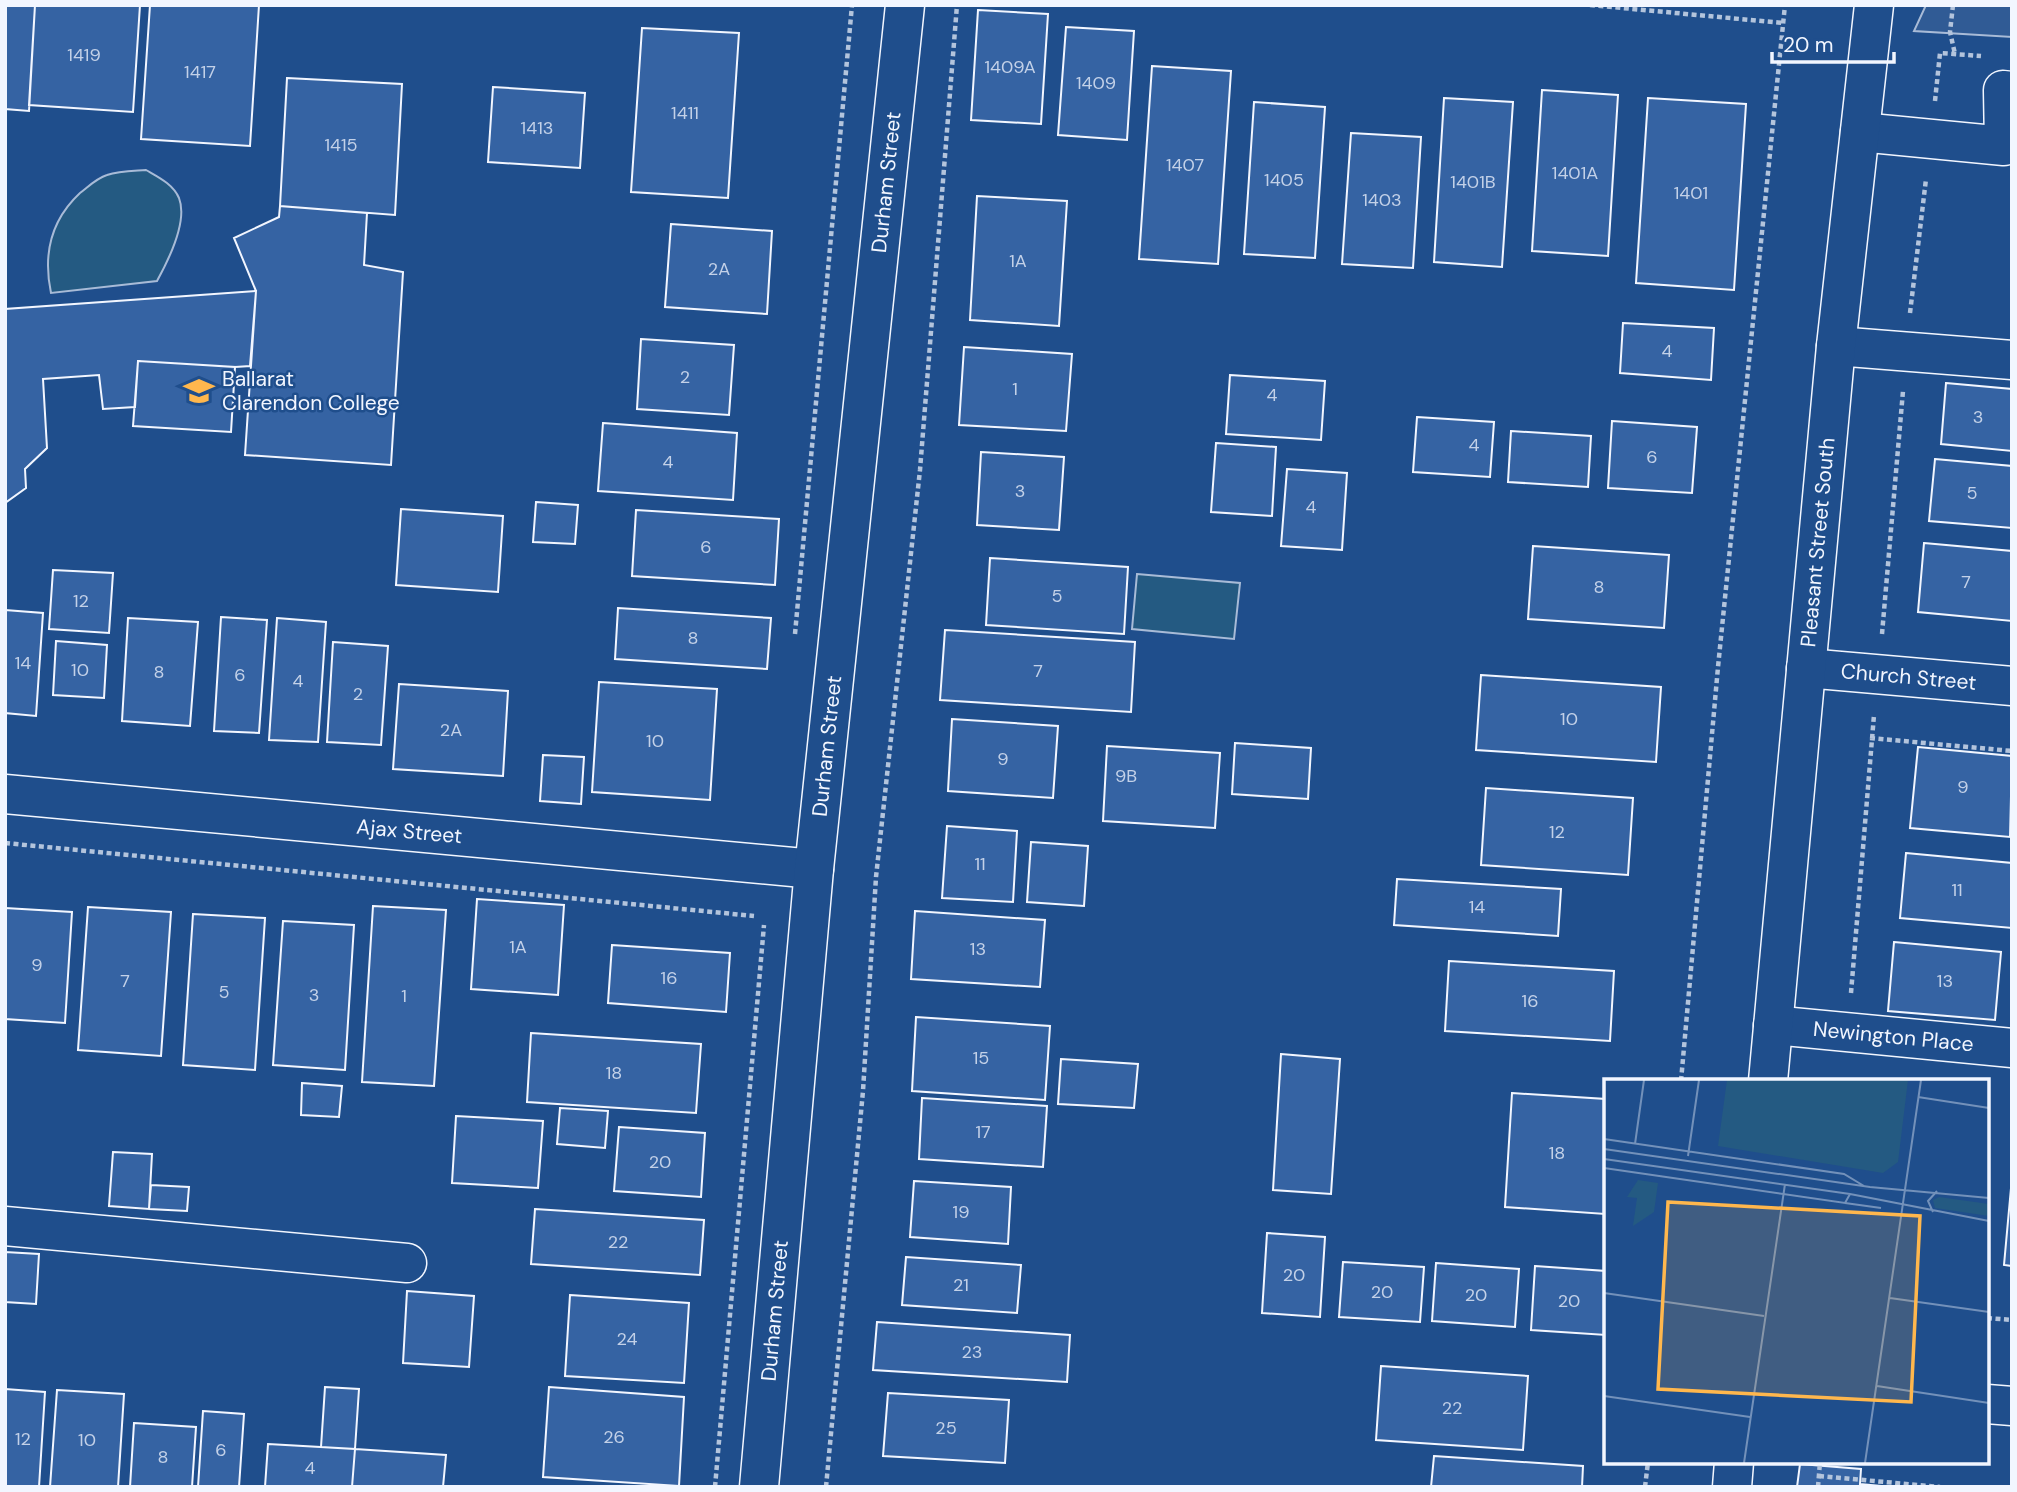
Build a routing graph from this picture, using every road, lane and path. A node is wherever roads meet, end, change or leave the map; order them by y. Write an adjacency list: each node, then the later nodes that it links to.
1 (852, 5): 17 (path)
2 (905, 5): 24 (street, Durham Street)
3 (957, 5): 44 (path)
4 (1590, 5): 8 (path)
5 (1785, 5): 8 (path)
6 (1874, 5): 12 (street, Pleasant Street South)
7 (1953, 5): 9 (path)
8 (1783, 23): 30 (path)
9 (1955, 54): 10 (path); 13 (path)
10 (1989, 57)
11 (2012, 91): 13 (street)
12 (1860, 132): 13 (street); 14 (street, Pleasant Street South)
13 (1930, 141): 15 (path)
14 (1836, 346): 15 (street); 19 (street, Pleasant Street South)
15 (1906, 350): 16 (street); 18 (path)
16 (2012, 360)
17 (795, 635)
18 (1882, 636)
19 (1806, 668): 20 (street, Church Street); 27 (street, Pleasant Street South)
20 (2012, 686)
21 (2012, 751): 28 (path)
22 (5, 794): 24 (street, Ajax Street)
23 (5, 843): 25 (path)
24 (814, 869): 43 (street, Durham Street)
25 (754, 916)
26 (764, 925): 42 (path)
27 (1773, 1025): 28 (street, Newington Place); 31 (street, Pleasant Street South)
28 (1848, 1032): 29 (street, Newington Place)
29 (2012, 1048)
30 (1681, 1079)
31 (1768, 1079)
32 (5, 1226): 33 (street)
33 (407, 1263)
34 (1989, 1318): 35 (path)
35 (2012, 1320)
36 (1989, 1404): 37 (street)
37 (2012, 1406)
38 (1647, 1464): 45 (path)
39 (1734, 1464): 46 (street)
40 (1820, 1464): 41 (path)
41 (1819, 1476): 47 (path); 48 (path)
42 (715, 1487)
43 (758, 1487)
44 (826, 1487)
45 (1645, 1487)
46 (1732, 1487)
47 (1818, 1487)
48 (1940, 1487)

